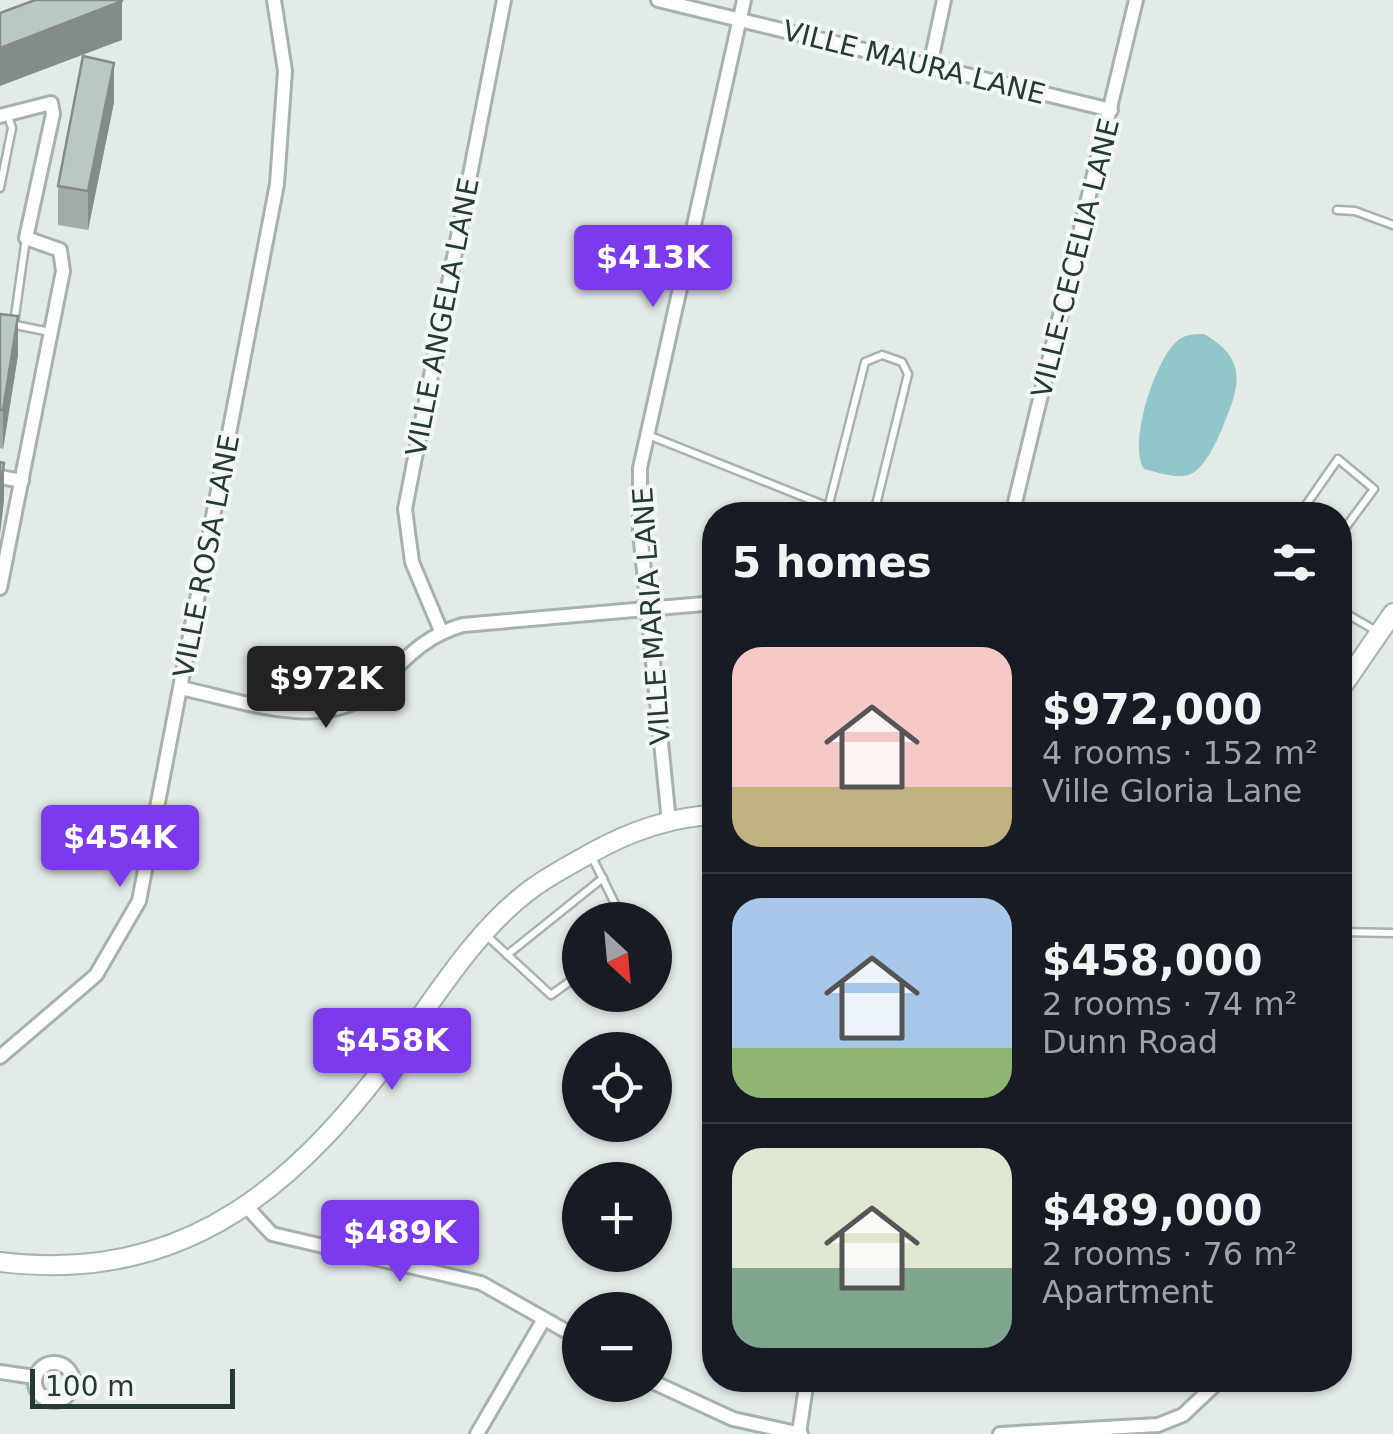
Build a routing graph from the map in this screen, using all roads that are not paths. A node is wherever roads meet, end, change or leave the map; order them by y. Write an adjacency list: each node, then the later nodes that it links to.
1 (274, 0): 36 (street, VILLE ROSA LANE)
2 (504, 0): 33 (street, VILLE ANGELA LANE)
3 (658, 0): 7 (street, VILLE MAURA LANE)
4 (744, 0): 7 (street, VILLE MARIA LANE)
5 (944, 0): 8 (street)
6 (1136, 0): 9 (street, VILLE-CECELIA LANE)
7 (740, 18): 8 (street, VILLE MAURA LANE); 18 (street, VILLE MARIA LANE)
8 (930, 66): 9 (street, VILLE MAURA LANE)
9 (1111, 110): 24 (street, VILLE-CECELIA LANE)
10 (4, 114): 11 (lane); 14 (street)
11 (0, 188)
12 (1338, 210): 13 (lane)
13 (1393, 225)
14 (26, 238): 16 (lane); 17 (street)
15 (0, 322): 16 (lane)
16 (14, 325): 17 (lane)
17 (52, 333): 20 (street)
18 (647, 434): 21 (lane); 30 (street, VILLE MARIA LANE)
19 (0, 478): 20 (street)
20 (22, 482): 27 (street)
21 (813, 502)
22 (830, 502): 23 (lane)
23 (877, 502)
24 (1015, 502)
25 (1308, 502): 26 (lane)
26 (1352, 519)
27 (4, 552): 28 (street)
28 (0, 588)
29 (702, 604): 30 (street)
30 (648, 608): 33 (street); 38 (street, VILLE MARIA LANE)
31 (1393, 613): 34 (street)
32 (1352, 617): 34 (lane)
33 (442, 630): 36 (street)
34 (1378, 633): 35 (street)
35 (1352, 672)
36 (180, 688): 47 (street, VILLE ROSA LANE)
37 (702, 817): 38 (street)
38 (669, 822): 39 (street)
39 (590, 854): 40 (lane); 44 (street)
40 (602, 878): 41 (lane); 45 (lane)
41 (614, 902)
42 (1352, 932): 43 (lane)
43 (1393, 933)
44 (485, 934): 45 (lane); 48 (street)
45 (507, 955): 46 (lane)
46 (562, 988)
47 (0, 1057)
48 (248, 1207): 49 (street); 50 (street)
49 (0, 1262)
50 (544, 1319): 51 (street); 59 (street)
51 (562, 1329)
52 (0, 1372): 53 (street)
53 (35, 1378)
54 (672, 1391): 60 (street)
55 (805, 1392): 60 (street)
56 (1208, 1392): 57 (street)
57 (1171, 1428): 58 (street)
58 (1125, 1430): 61 (street)
59 (477, 1434)
60 (800, 1434)
61 (1000, 1434)

